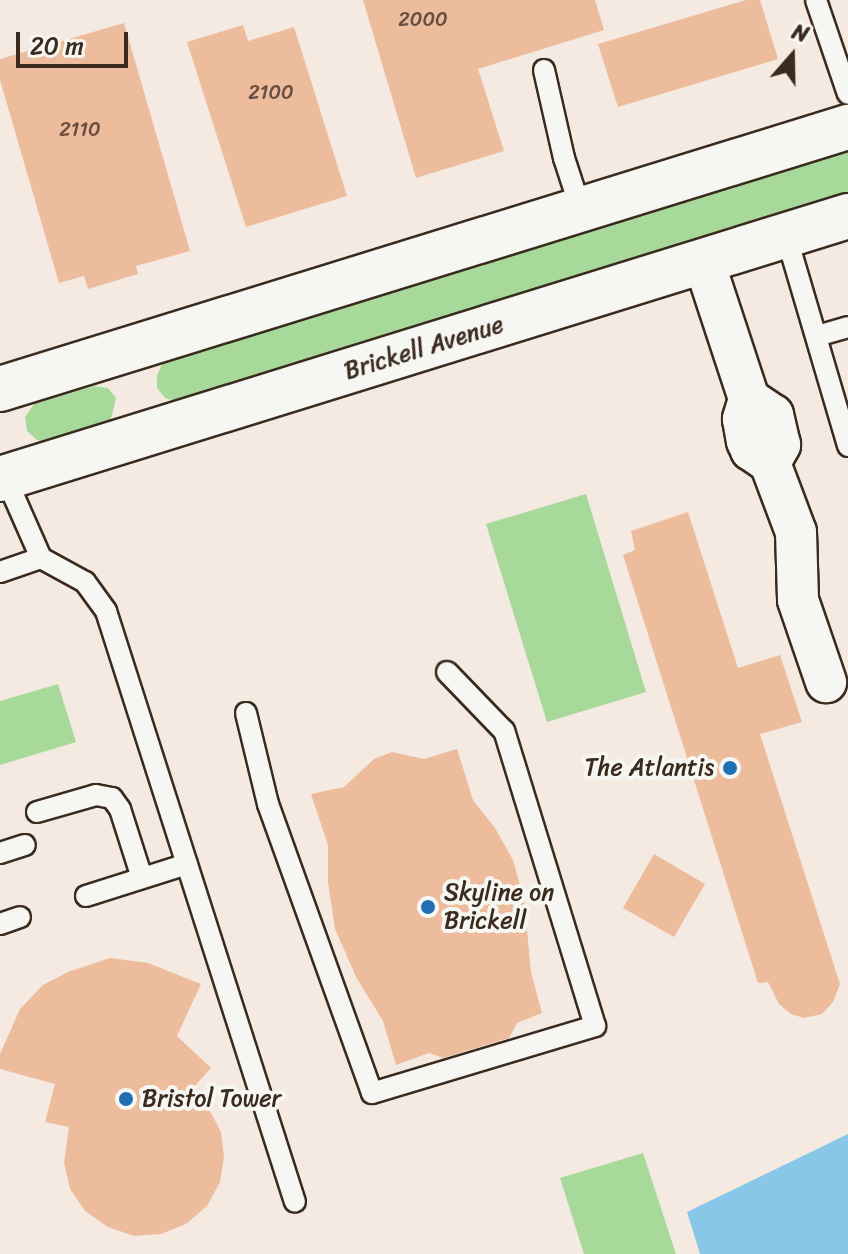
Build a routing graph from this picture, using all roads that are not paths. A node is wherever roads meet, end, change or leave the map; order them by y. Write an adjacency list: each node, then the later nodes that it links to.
1 (816, 0): 3 (lane)
2 (544, 70): 5 (lane)
3 (848, 94)
4 (848, 127): 5 (main road)
5 (581, 210): 11 (main road)
6 (848, 216): 7 (main road, Brickell Avenue)
7 (786, 235): 8 (main road, Brickell Avenue); 10 (lane)
8 (704, 262): 13 (main road, Brickell Avenue); 17 (street)
9 (848, 327): 10 (lane)
10 (817, 336): 12 (lane)
11 (1, 381)
12 (846, 438)
13 (2, 473): 14 (lane)
14 (41, 558): 15 (lane); 22 (lane)
15 (0, 572)
16 (447, 672): 18 (lane)
17 (826, 682)
18 (246, 713)
19 (37, 812): 23 (lane)
20 (25, 845): 21 (lane)
21 (0, 853)
22 (187, 864): 23 (lane); 27 (lane)
23 (142, 878): 24 (lane)
24 (86, 896)
25 (20, 917): 26 (lane)
26 (0, 924)
27 (295, 1202)

